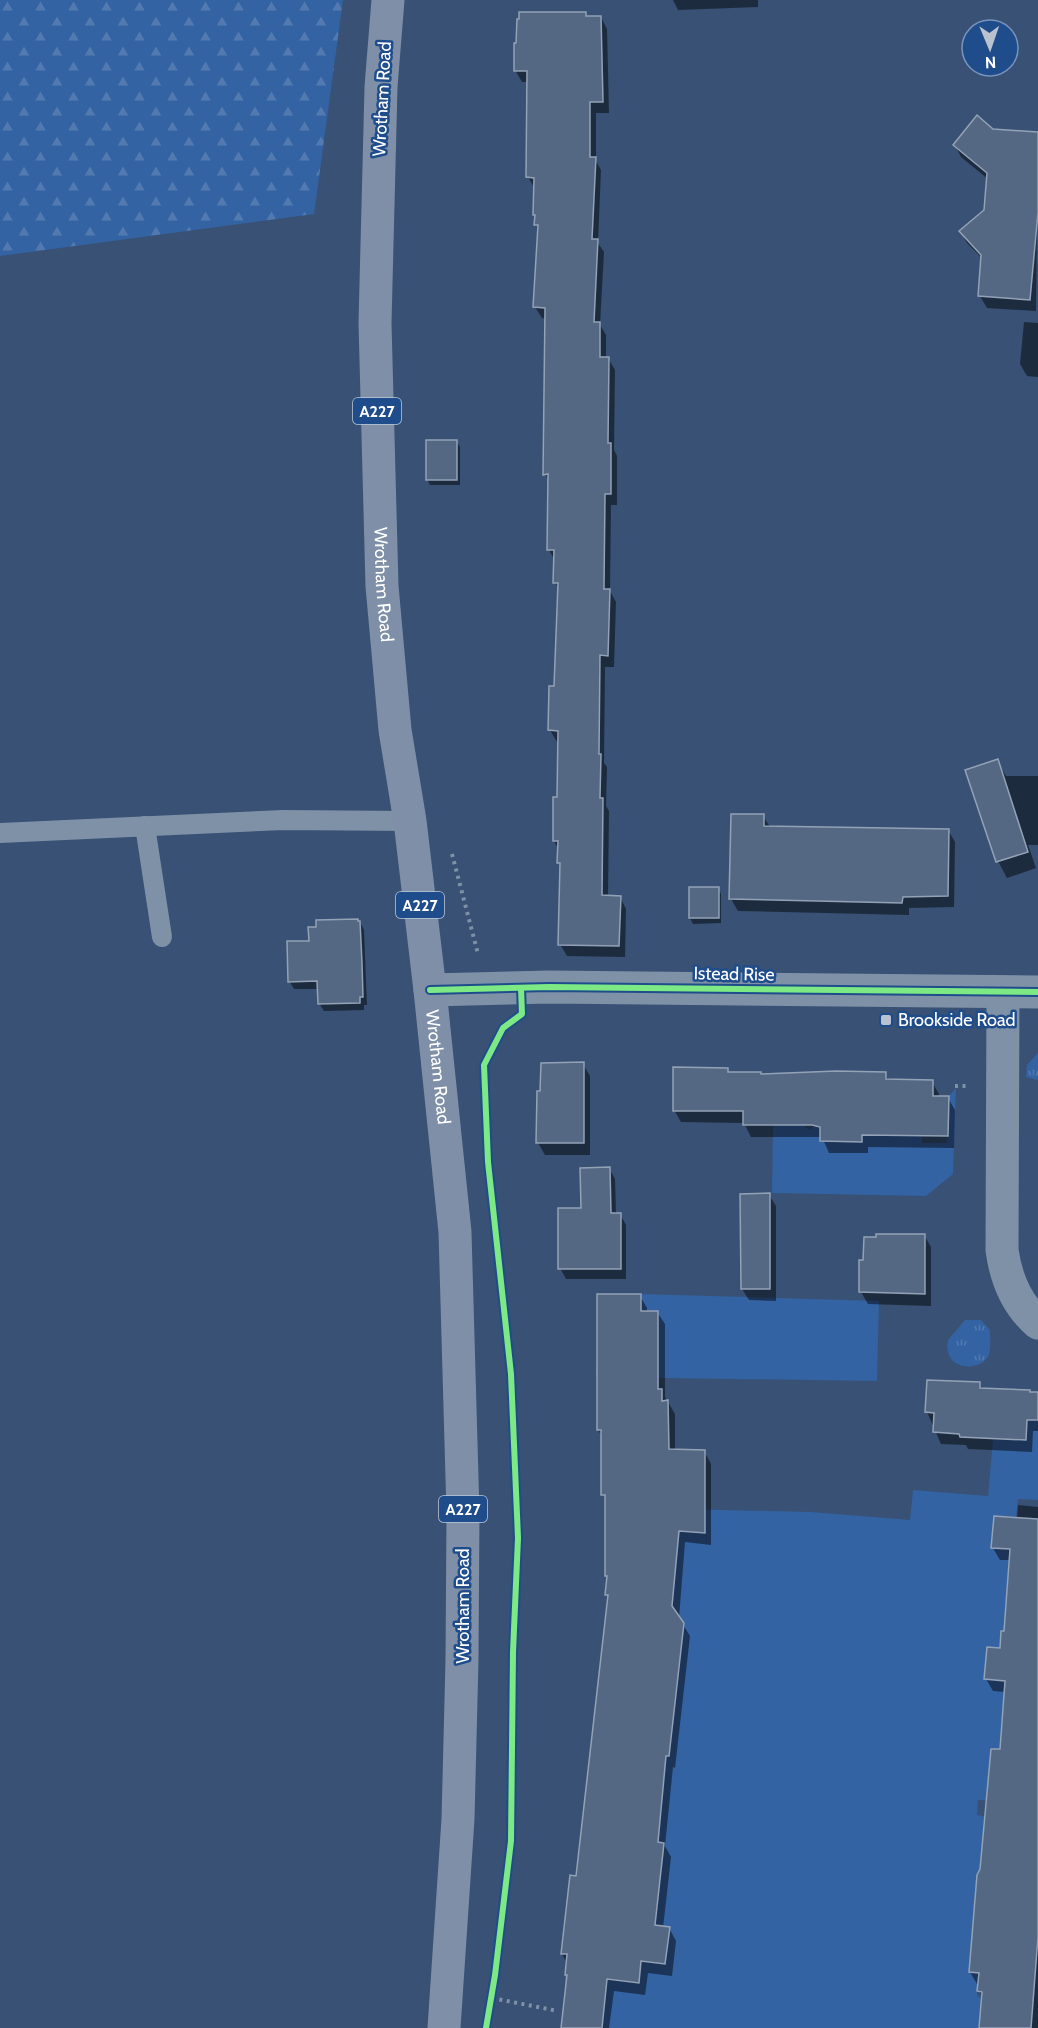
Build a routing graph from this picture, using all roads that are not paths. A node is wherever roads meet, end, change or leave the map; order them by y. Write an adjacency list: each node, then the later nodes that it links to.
1 (388, 0): 2 (main road, Wrotham Road / A227)
2 (410, 821): 3 (lane); 6 (main road, Wrotham Road / A227)
3 (145, 826): 4 (lane); 5 (lane)
4 (0, 833)
5 (162, 938)
6 (430, 990): 7 (street, Istead Rise); 10 (main road, Wrotham Road / A227)
7 (1003, 992): 8 (street, Istead Rise); 9 (street)
8 (1038, 992)
9 (1036, 1318)
10 (444, 2028)

